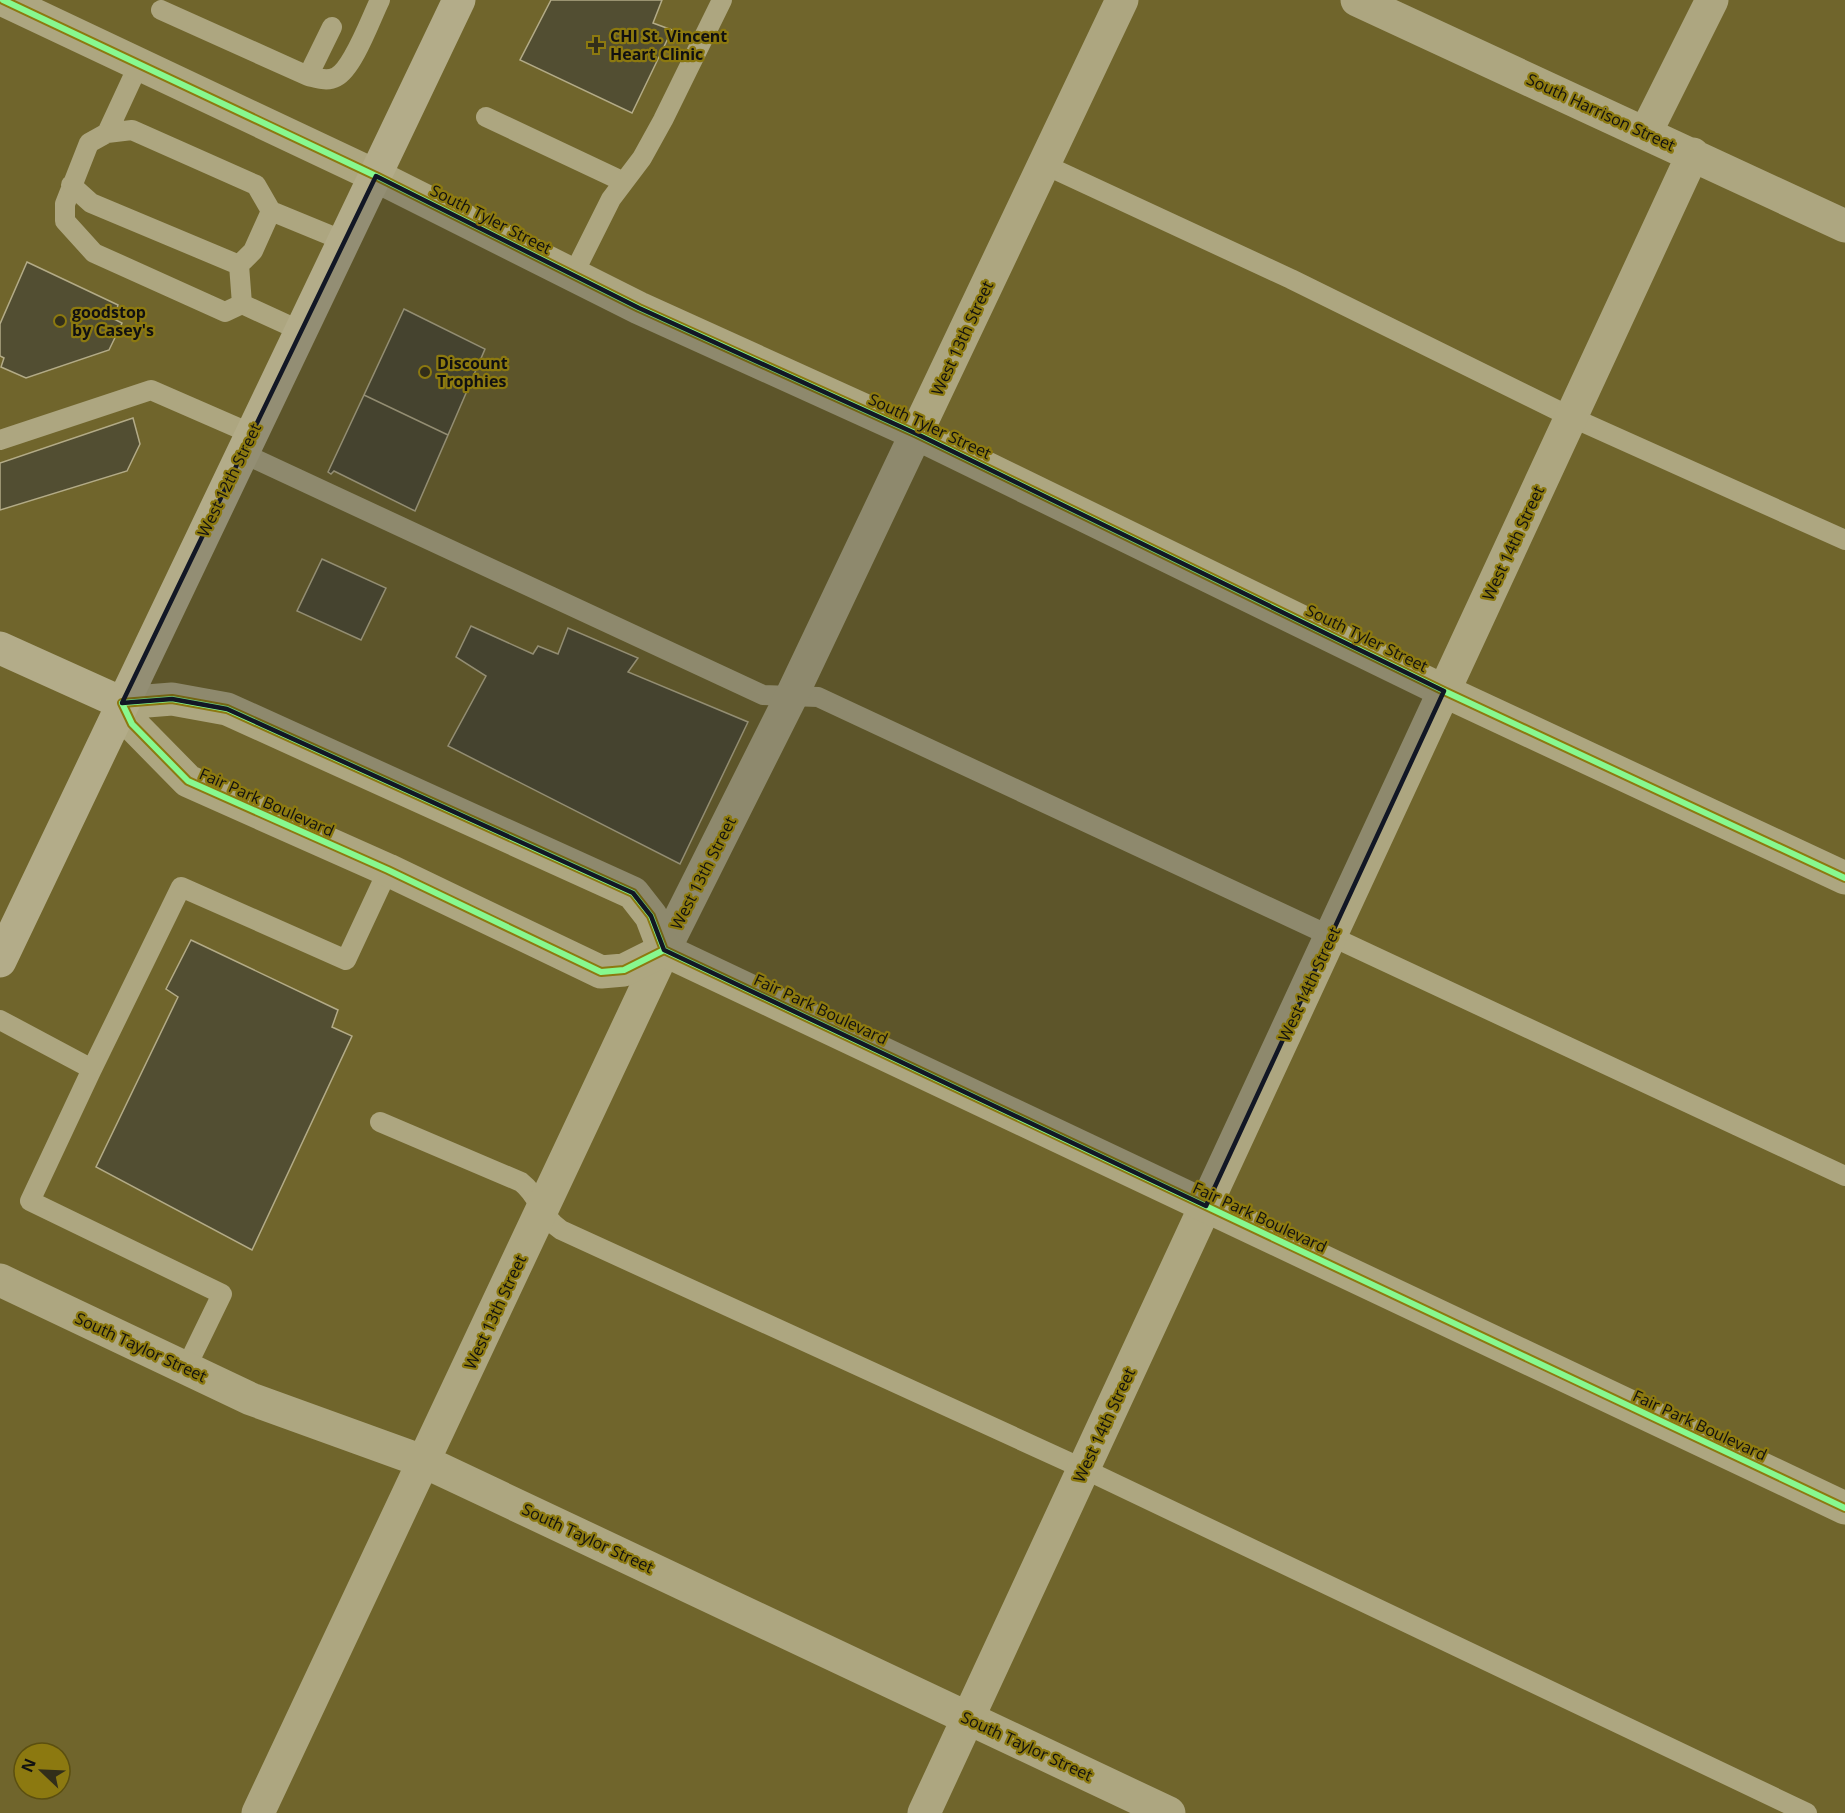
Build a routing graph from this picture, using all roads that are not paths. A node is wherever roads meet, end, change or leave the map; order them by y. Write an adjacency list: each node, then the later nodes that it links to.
1 (3, 0): 10 (street, South Tyler Street)
2 (380, 0): 11 (lane)
3 (459, 0): 17 (main road, West 12th Street)
4 (722, 0): 18 (lane)
5 (1122, 0): 16 (street, West 13th Street)
6 (1357, 0): 13 (street, South Harrison Street)
7 (1712, 0): 13 (street)
8 (161, 10): 11 (lane)
9 (332, 27): 11 (lane)
10 (139, 64): 14 (lane); 17 (street, South Tyler Street)
11 (308, 76)
12 (486, 117): 18 (lane)
13 (1646, 132): 15 (street, South Harrison Street)
14 (107, 133): 19 (lane); 20 (lane)
15 (1693, 154): 21 (street, South Harrison Street); 27 (street, West 14th Street)
16 (1043, 164): 27 (lane); 28 (street, West 13th Street)
17 (376, 176): 22 (main road, West 12th Street); 24 (street, South Tyler Street)
18 (624, 182): 24 (lane)
19 (71, 185): 23 (lane); 25 (lane)
20 (271, 211): 22 (lane); 23 (lane)
21 (1845, 226)
22 (344, 241): 26 (main road, West 12th Street)
23 (239, 264): 25 (lane)
24 (573, 275): 28 (street, South Tyler Street)
25 (249, 307): 26 (lane)
26 (301, 331): 30 (main road, West 12th Street)
27 (1571, 417): 31 (lane); 33 (street, West 14th Street)
28 (917, 434): 33 (street, South Tyler Street); 34 (street, West 13th Street)
29 (0, 440): 30 (lane)
30 (247, 443): 34 (lane); 35 (main road, West 12th Street)
31 (1845, 540)
32 (0, 648): 35 (main road)
33 (1444, 691): 37 (street, South Tyler Street); 38 (street, West 14th Street)
34 (791, 697): 38 (lane); 39 (street, West 13th Street)
35 (122, 703): 36 (street, Fair Park Boulevard); 39 (street); 40 (main road, West 12th Street)
36 (388, 870): 39 (street, Fair Park Boulevard); 42 (lane)
37 (1845, 878)
38 (1331, 935): 44 (lane); 45 (street, West 14th Street)
39 (664, 950): 45 (street, Fair Park Boulevard); 46 (street, West 13th Street)
40 (0, 961)
41 (0, 1020): 42 (lane)
42 (92, 1069): 48 (lane)
43 (380, 1122): 46 (lane)
44 (1845, 1176)
45 (1206, 1206): 50 (street, West 14th Street); 51 (street, Fair Park Boulevard)
46 (541, 1212): 49 (street, West 13th Street); 50 (lane)
47 (0, 1280): 48 (street, South Taylor Street)
48 (186, 1368): 49 (street, South Taylor Street)
49 (425, 1462): 52 (street, South Taylor Street); 53 (street, West 13th Street)
50 (1084, 1469): 52 (street, West 14th Street); 56 (lane)
51 (1845, 1508)
52 (968, 1718): 54 (street, West 14th Street); 55 (street, South Taylor Street)
53 (258, 1813)
54 (924, 1813)
55 (1169, 1813)
56 (1807, 1813)

